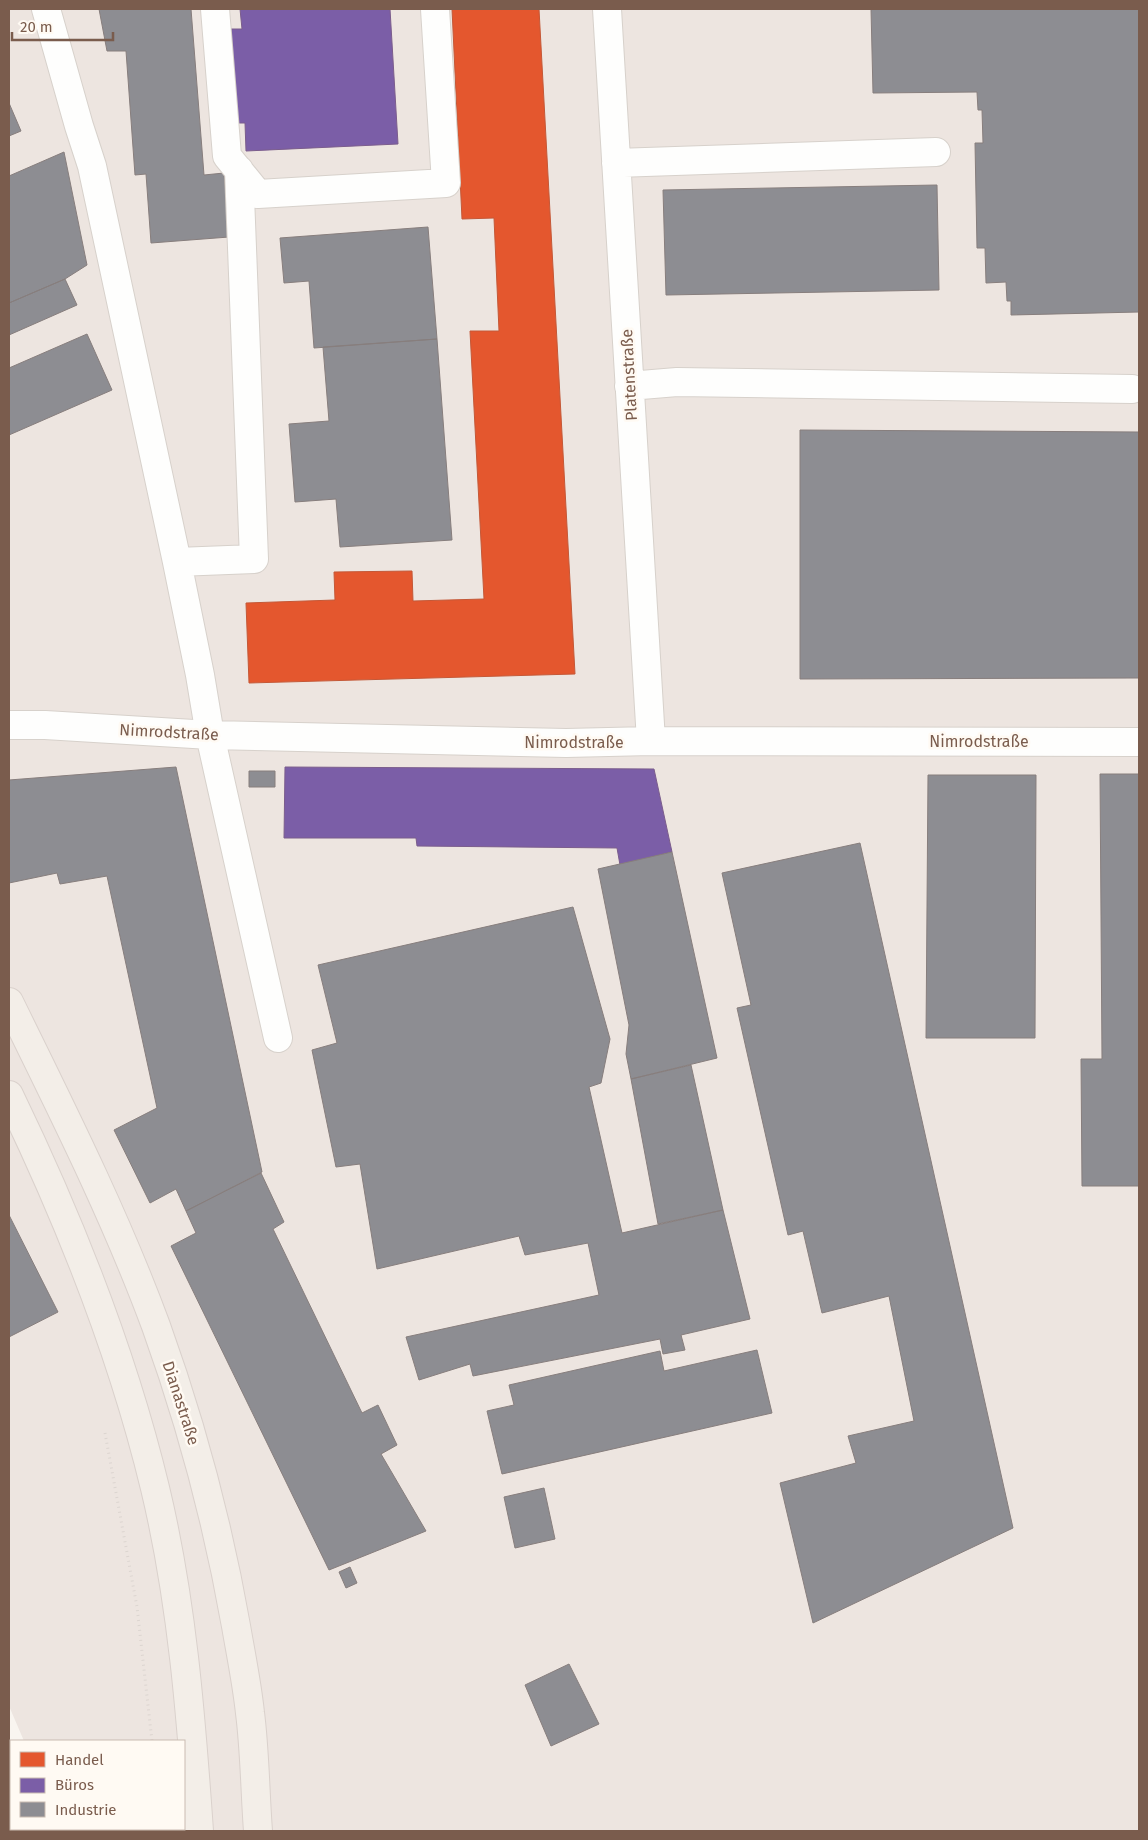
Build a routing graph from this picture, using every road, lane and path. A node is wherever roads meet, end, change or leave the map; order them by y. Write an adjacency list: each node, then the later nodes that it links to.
1 (46, 9): 10 (street)
2 (215, 9): 7 (street)
3 (434, 9): 7 (street)
4 (607, 9): 6 (street, Platenstraße)
5 (936, 152): 6 (street)
6 (616, 163): 8 (street, Platenstraße)
7 (239, 170): 10 (street)
8 (629, 386): 9 (street); 13 (street, Platenstraße)
9 (1132, 389)
10 (177, 562): 12 (street)
11 (9, 725): 12 (street, Nimrodstraße)
12 (210, 735): 13 (street, Nimrodstraße); 16 (street)
13 (651, 741): 14 (street, Nimrodstraße)
14 (1139, 742)
15 (9, 1002): 21 (main road, Dianastraße)
16 (278, 1038)
17 (9, 1095): 20 (main road)
18 (104, 1425): 19 (path)
19 (152, 1740)
20 (199, 1831)
21 (258, 1831)

